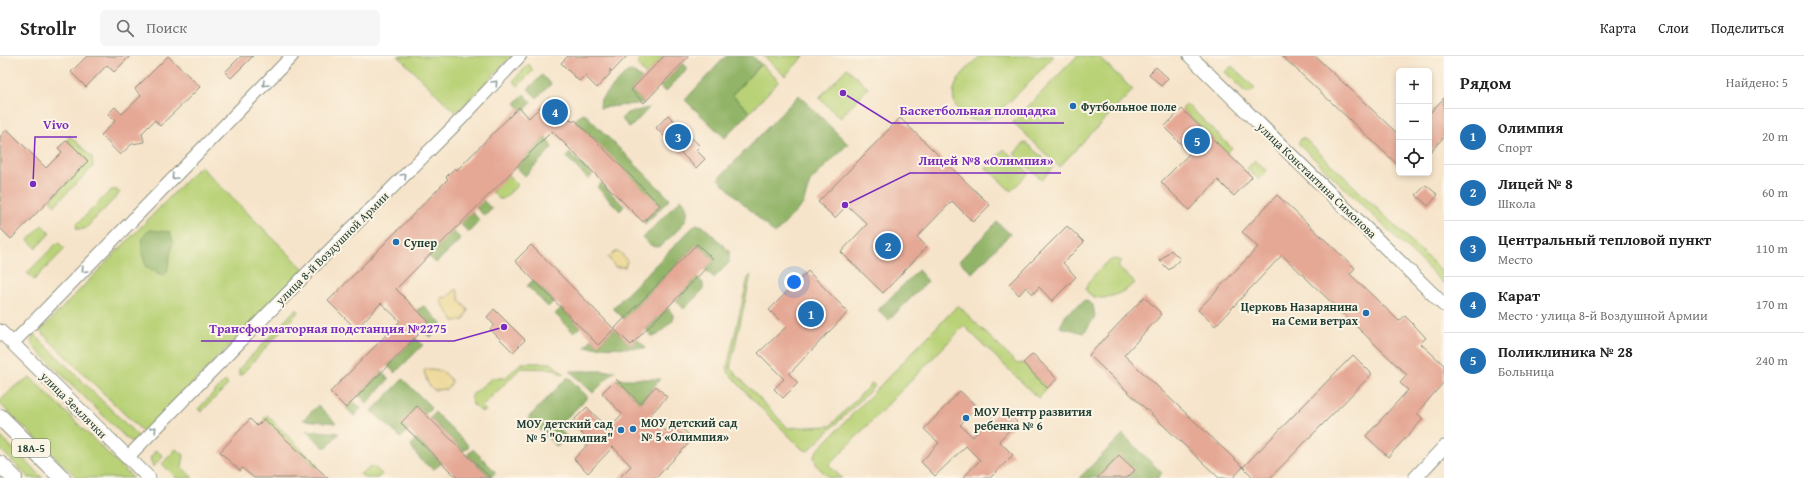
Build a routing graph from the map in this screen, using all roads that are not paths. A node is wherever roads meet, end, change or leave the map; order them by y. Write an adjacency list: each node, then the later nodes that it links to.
1 (292, 56): 6 (street, one-way to 6)
2 (520, 56): 9 (street, улица 8-й Воздушной Армии, one-way to 2)
3 (1190, 56): 4 (main road, улица Константина Симонова)
4 (1444, 305)
5 (0, 331): 6 (main road, улица Землячки)
6 (13, 343): 9 (main road, улица Землячки)
7 (0, 417): 12 (highway, 18А-5)
8 (1444, 447): 14 (main road)
9 (127, 458): 13 (main road, улица Землячки)
10 (0, 464): 11 (highway, 18А-5)
11 (14, 478)
12 (62, 478)
13 (149, 478)
14 (1415, 478)

